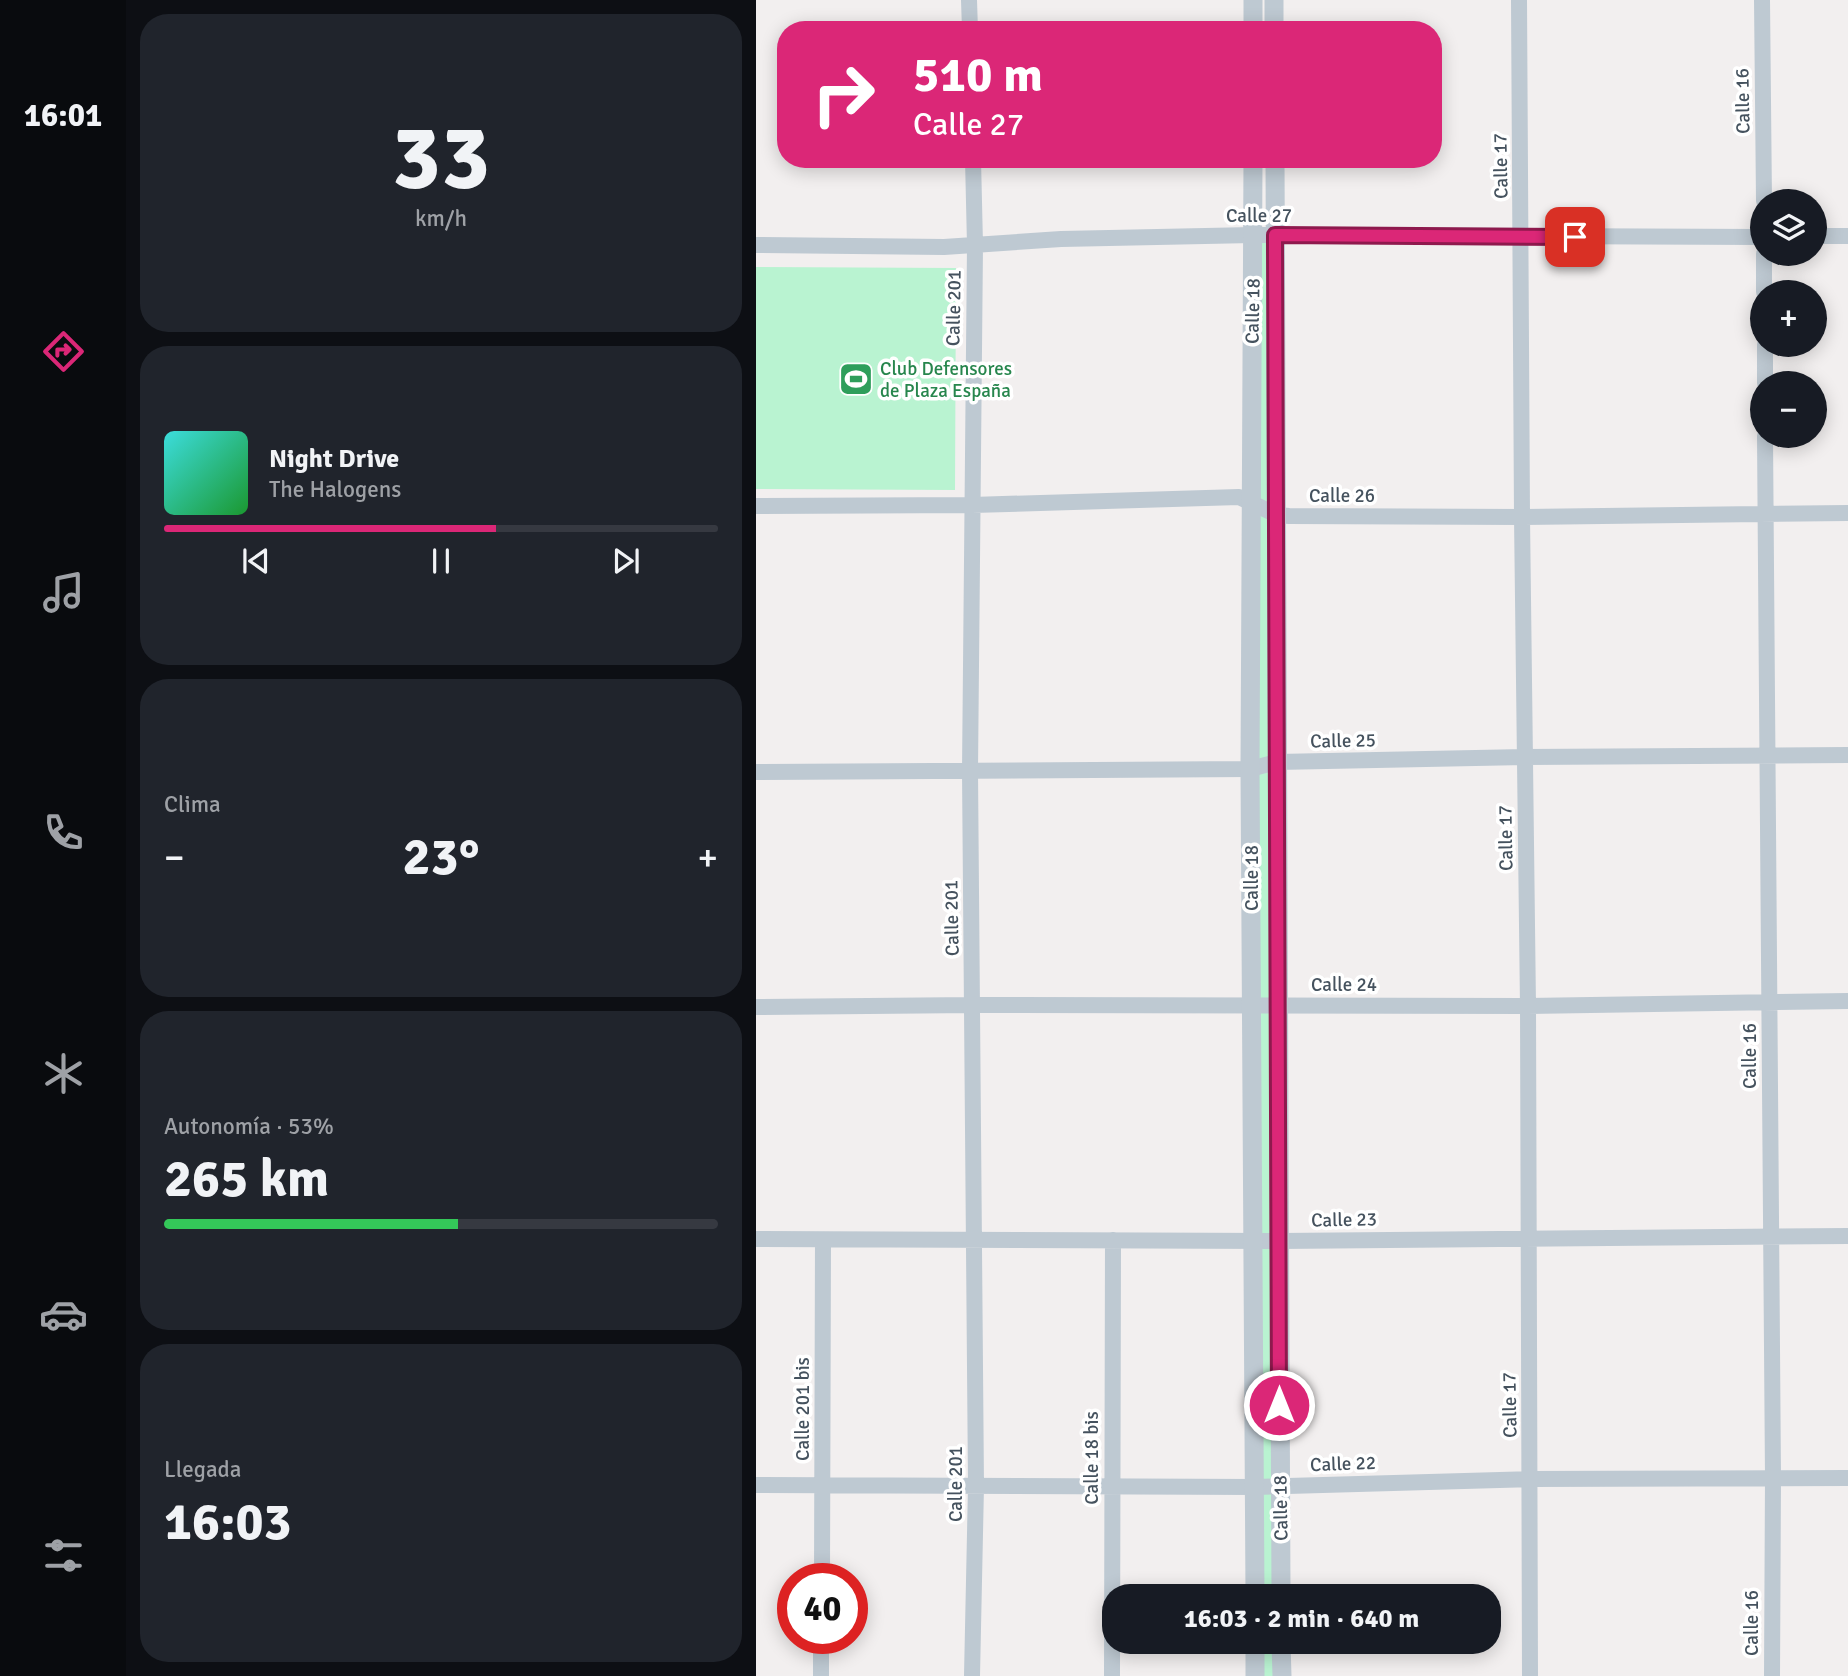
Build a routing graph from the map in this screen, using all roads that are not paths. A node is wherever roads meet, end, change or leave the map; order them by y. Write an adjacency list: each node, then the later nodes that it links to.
1 (969, 0): 6 (street)
2 (1253, 0): 7 (street)
3 (1273, 0): 8 (street)
4 (1519, 0): 17 (street, Calle 17)
5 (1762, 0): 12 (street, Calle 16)
6 (970, 21)
7 (1253, 21)
8 (1274, 21)
9 (973, 168): 19 (street, Calle 201)
10 (1253, 168): 13 (street, Calle 18)
11 (1275, 168): 14 (street, Calle 18)
12 (1764, 189)
13 (1253, 235): 14 (street, Calle 27); 19 (street, Calle 27); 22 (street, Calle 18)
14 (1275, 235): 17 (street, Calle 27); 27 (street, Calle 18)
15 (1827, 236): 16 (street)
16 (1848, 236)
17 (1522, 237): 18 (street, Calle 27); 28 (street, Calle 17)
18 (1750, 237)
19 (975, 245): 20 (street, Calle 27); 23 (street, Calle 201)
20 (756, 246)
21 (1765, 448): 25 (street, Calle 16)
22 (1250, 502): 23 (street, Calle 26); 27 (street, Calle 26); 33 (street, Calle 18)
23 (972, 505): 24 (street, Calle 26); 34 (street, Calle 201)
24 (756, 506)
25 (1766, 513): 26 (street, Calle 26); 28 (street, Calle 26); 29 (street, Calle 16)
26 (1848, 513)
27 (1277, 515): 28 (street, Calle 26); 32 (street, Calle 18)
28 (1522, 517): 31 (street, Calle 17)
29 (1769, 755): 30 (street, Calle 25); 31 (street, Calle 25); 36 (street, Calle 16)
30 (1848, 755)
31 (1525, 757): 32 (street, Calle 25); 40 (street, Calle 17)
32 (1277, 762): 33 (street, Calle 25); 39 (street, Calle 18)
33 (1250, 769): 34 (street, Calle 25); 42 (street, Calle 18)
34 (970, 771): 35 (street, Calle 25); 38 (street, Calle 201)
35 (756, 772)
36 (1770, 1001): 37 (street, Calle 24); 40 (street, Calle 24); 45 (street, Calle 16)
37 (1848, 1001)
38 (973, 1005): 41 (street, Calle 24); 42 (street, Calle 24); 47 (street, Calle 201)
39 (1277, 1005): 40 (street, Calle 24); 42 (street, Calle 24); 51 (street, Calle 18)
40 (1528, 1006): 44 (street, Calle 17)
41 (756, 1007)
42 (1251, 1007): 50 (street, Calle 18)
43 (1848, 1236): 45 (street, Calle 23)
44 (1528, 1237): 45 (street, Calle 23); 51 (street, Calle 23); 54 (street, Calle 17)
45 (1770, 1237): 52 (street, Calle 16)
46 (756, 1239): 48 (street, Calle 23)
47 (975, 1239): 48 (street, Calle 23); 49 (street, Calle 23); 57 (street, Calle 201)
48 (823, 1240): 56 (street, Calle 201 bis)
49 (1113, 1240): 50 (street, Calle 23); 58 (street, Calle 18 bis)
50 (1254, 1240): 51 (street, Calle 23); 60 (street, Calle 18)
51 (1280, 1241): 59 (street, Calle 18)
52 (1773, 1478): 53 (street, Calle 22); 54 (street, Calle 22); 73 (street, Calle 16)
53 (1848, 1478)
54 (1531, 1479): 59 (street, Calle 22); 72 (street, Calle 17)
55 (756, 1485): 56 (street, Calle 22)
56 (822, 1485): 57 (street, Calle 22); 61 (street, Calle 201 bis)
57 (976, 1486): 58 (street, Calle 22); 68 (street, Calle 201)
58 (1112, 1486): 60 (street, Calle 22); 69 (street, Calle 18 bis)
59 (1279, 1486): 60 (street, Calle 22); 63 (street, Calle 18)
60 (1255, 1487): 62 (street, Calle 18)
61 (822, 1563)
62 (1255, 1584)
63 (1281, 1584)
64 (821, 1654): 67 (street)
65 (1255, 1654): 70 (street)
66 (1281, 1654): 71 (street)
67 (821, 1676)
68 (972, 1676)
69 (1112, 1676)
70 (1255, 1676)
71 (1282, 1676)
72 (1530, 1676)
73 (1772, 1676)

